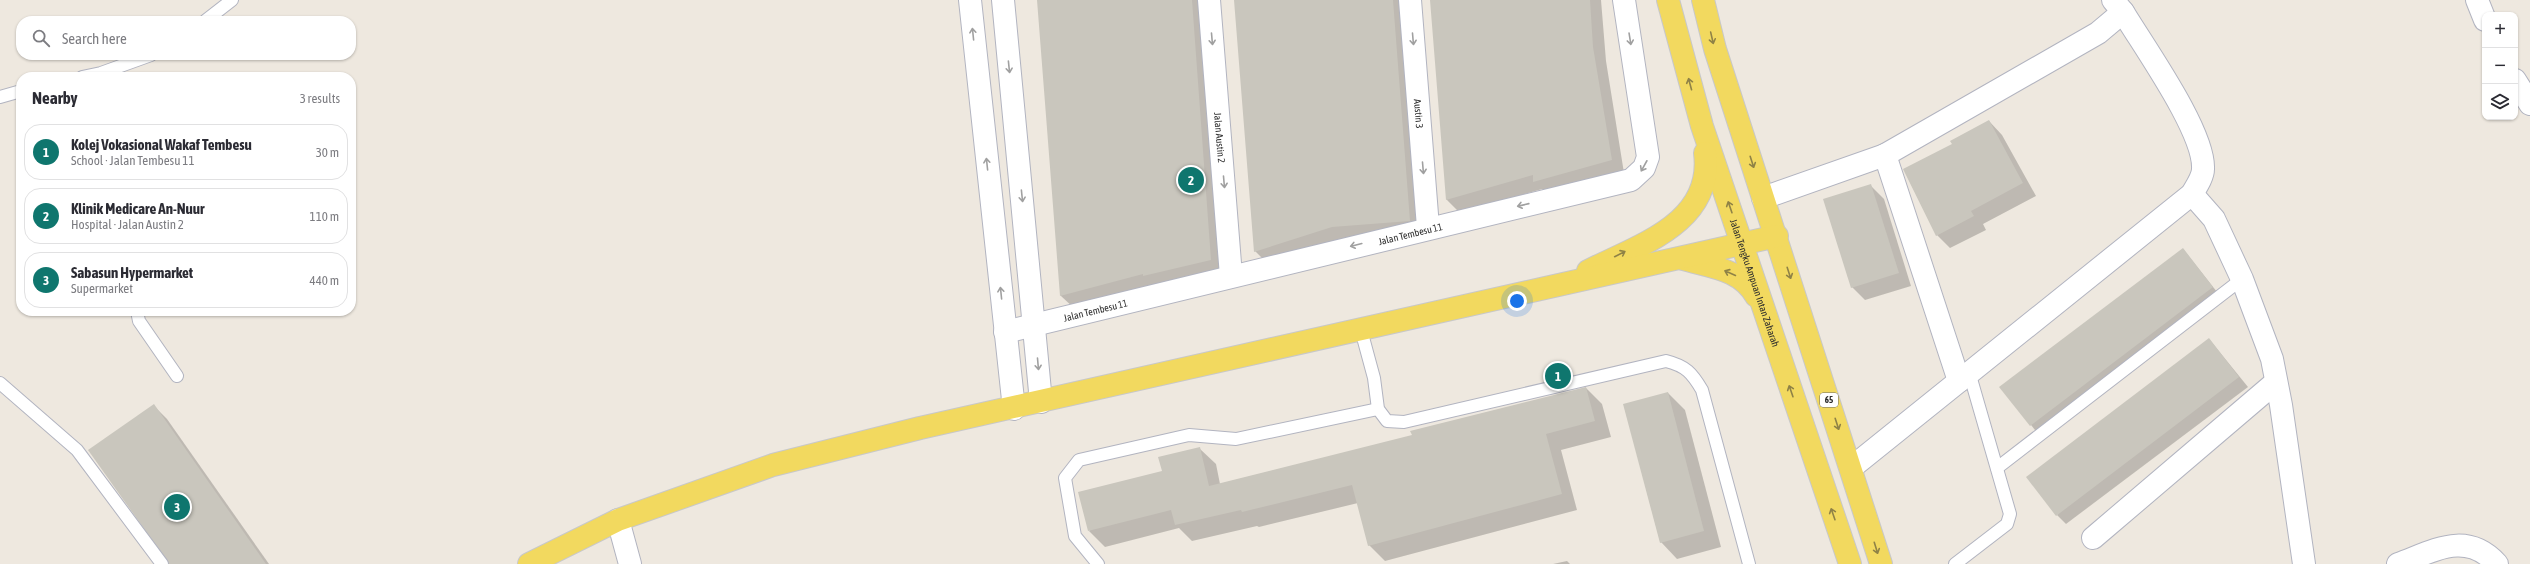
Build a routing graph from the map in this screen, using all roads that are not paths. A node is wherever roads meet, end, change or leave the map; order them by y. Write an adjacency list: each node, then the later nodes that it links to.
1 (232, 0): 12 (lane)
2 (970, 0): 34 (street, one-way to 2)
3 (1002, 0): 32 (street, one-way to 32)
4 (1209, 0): 27 (street, Jalan Austin 2, one-way to 27)
5 (1410, 0): 23 (street, Austin 3, one-way to 23)
6 (1624, 0): 23 (street, Jalan Tembesu 11, one-way to 23)
7 (1668, 0): 19 (main road, Jalan Tengku Ampuan Intan Zaharah, one-way to 7)
8 (1703, 0): 22 (main road, 65, one-way to 22)
9 (2477, 0): 11 (street)
10 (2118, 6): 20 (street); 21 (street)
11 (2482, 12)
12 (211, 16)
13 (137, 60): 14 (lane)
14 (104, 72)
15 (2518, 84): 18 (street)
16 (16, 92): 17 (lane)
17 (0, 97)
18 (2530, 104)
19 (1702, 126): 25 (main road, Jalan Tengku Ampuan Intan Zaharah, one-way to 19); 29 (main road, one-way to 19)
20 (1885, 155): 22 (street); 36 (street)
21 (2192, 194): 28 (street); 36 (street)
22 (1763, 198): 24 (main road, 65)
23 (1428, 227): 27 (street, Jalan Tembesu 11, one-way to 27)
24 (1777, 236): 25 (main road); 42 (main road, 65, one-way to 42)
25 (1743, 244): 26 (main road); 30 (main road, Jalan Tengku Ampuan Intan Zaharah)
26 (1679, 258): 29 (main road); 30 (main road, one-way to 26)
27 (1232, 276): 32 (street, Jalan Tembesu 11)
28 (2242, 279): 37 (street); 43 (lane)
29 (1560, 285): 33 (main road)
30 (1765, 311): 51 (main road, Jalan Tengku Ampuan Intan Zaharah, one-way to 30)
31 (138, 316): 35 (lane)
32 (1034, 325): 34 (street, Jalan Tembesu 11); 39 (street, one-way to 39)
33 (1361, 330): 39 (main road); 41 (lane)
34 (1005, 332): 40 (street)
35 (177, 376)
36 (1964, 376): 42 (street); 43 (lane)
37 (2276, 382): 45 (street); 54 (street)
38 (0, 383): 46 (lane)
39 (1041, 402): 40 (main road)
40 (1014, 409): 44 (main road)
41 (1378, 409): 49 (lane); 50 (lane)
42 (1851, 468): 52 (main road, 65, one-way to 52)
43 (1997, 468): 53 (lane)
44 (618, 520): 47 (main road); 48 (street)
45 (2093, 538)
46 (162, 564)
47 (530, 564)
48 (630, 564)
49 (1098, 564)
50 (1749, 564)
51 (1850, 564)
52 (1881, 564)
53 (1955, 564)
54 (2304, 564)
55 (2398, 564): 56 (street)
56 (2496, 564)

